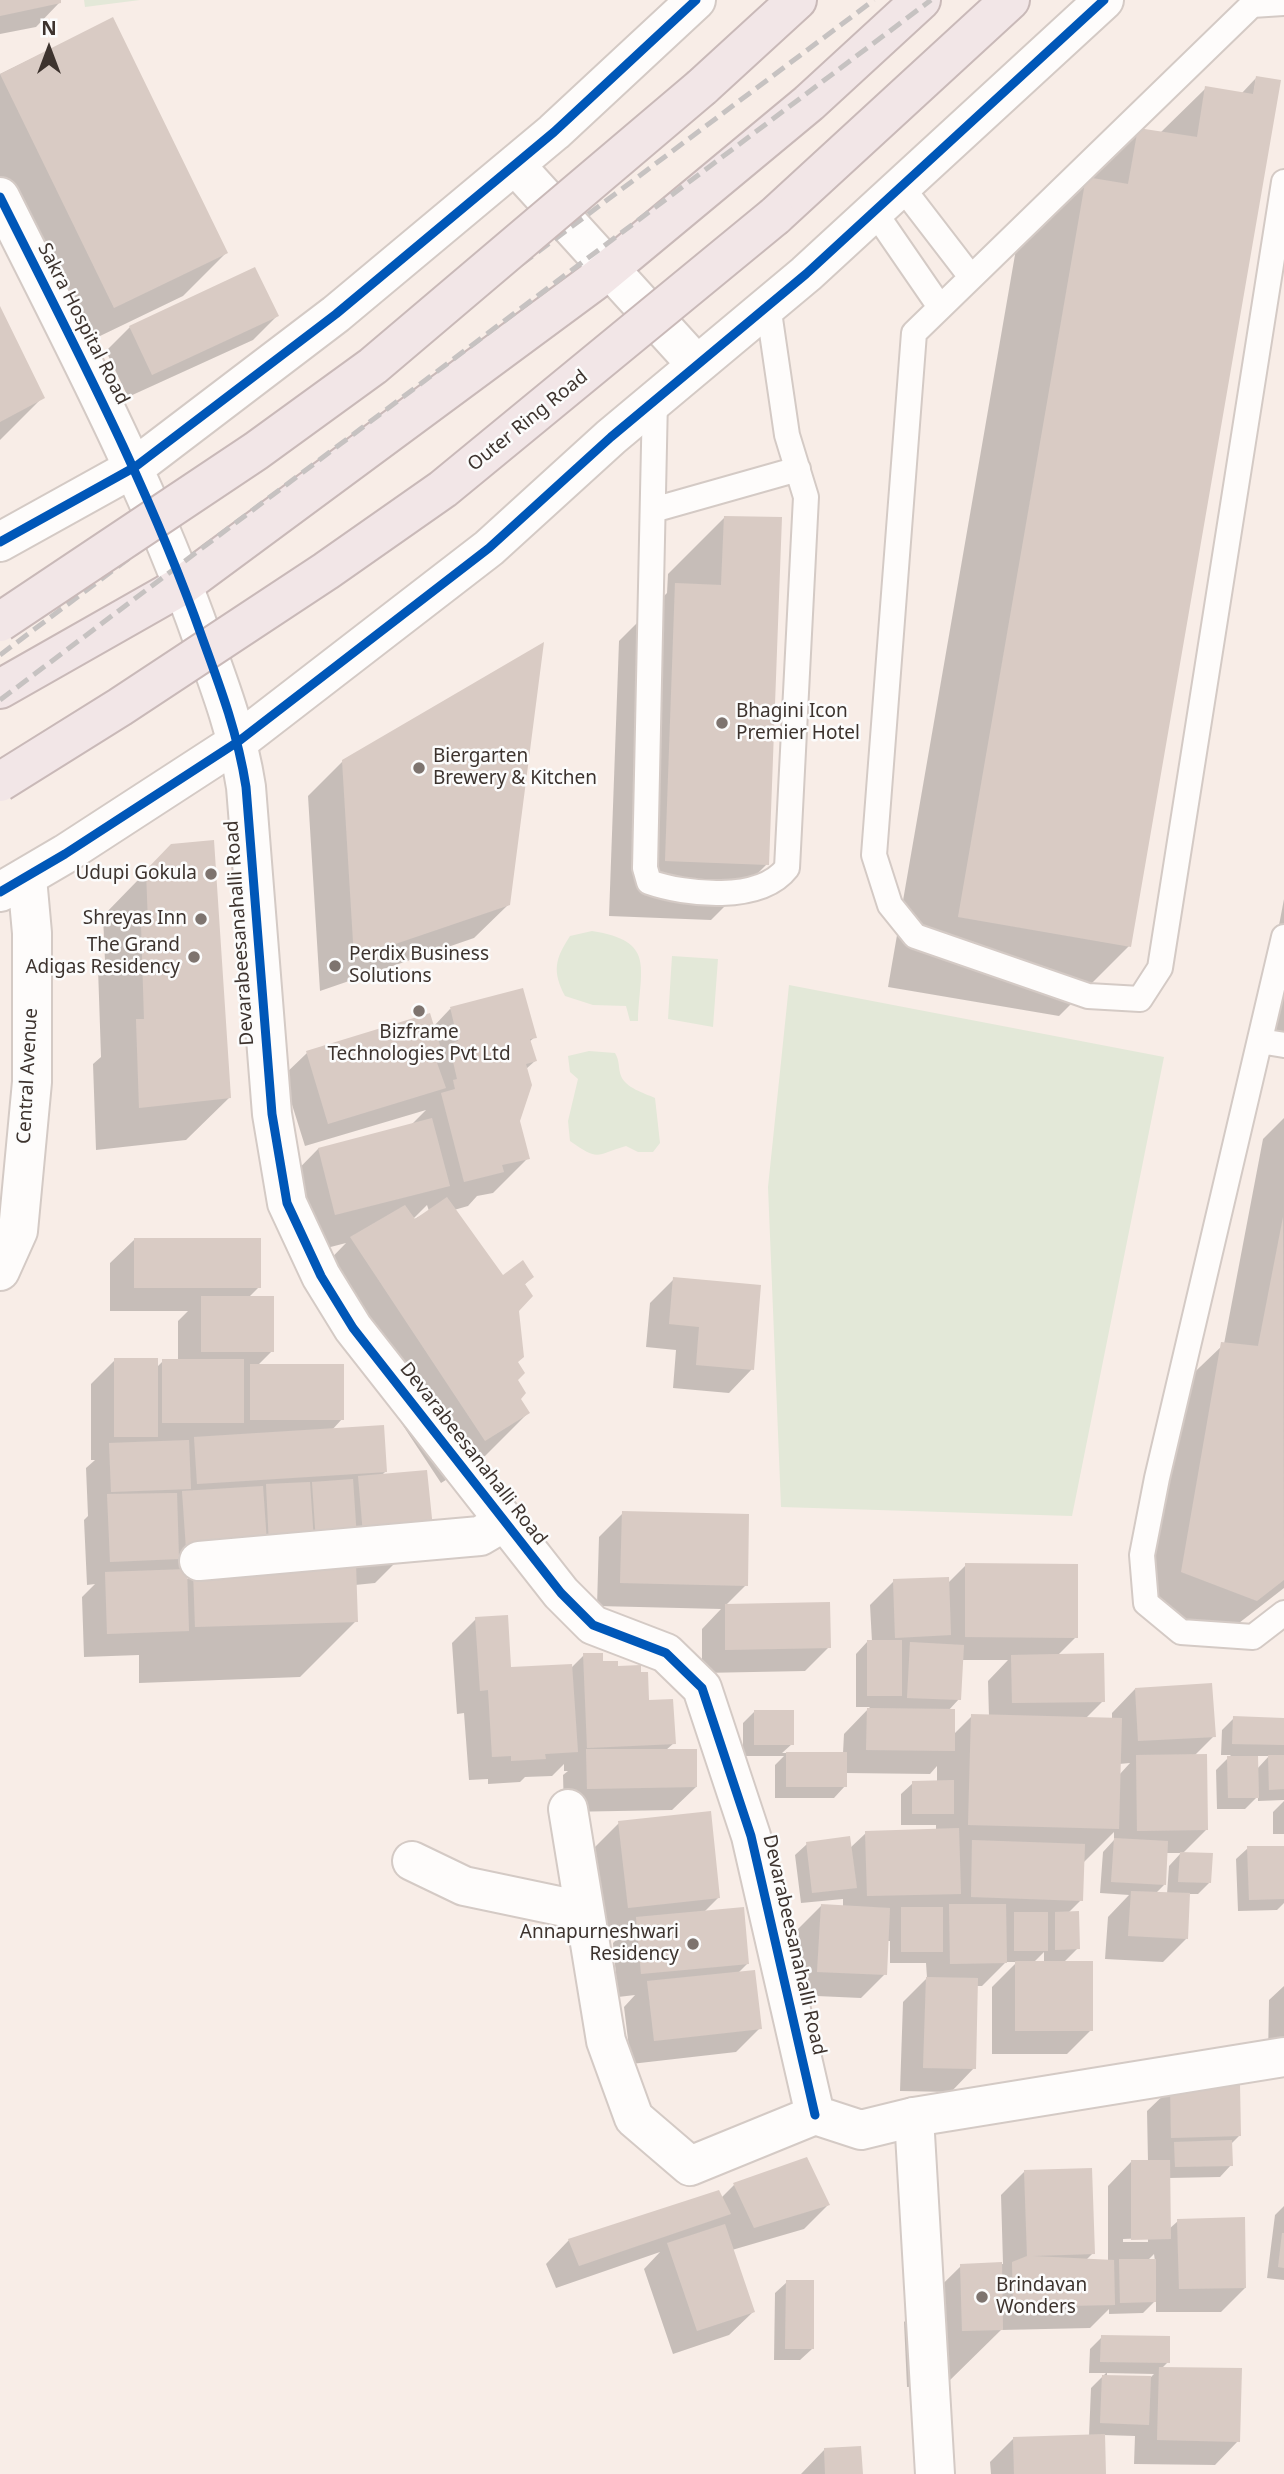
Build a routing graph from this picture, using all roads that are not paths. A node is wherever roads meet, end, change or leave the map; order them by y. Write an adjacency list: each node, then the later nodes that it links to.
1 (696, 0): 7 (street)
2 (797, 0): 22 (highway, bridge)
3 (921, 0): 11 (highway)
4 (1010, 0): 25 (highway, Outer Ring Road, bridge)
5 (1104, 0): 10 (street)
6 (1284, 3): 12 (lane)
7 (515, 165): 11 (street); 17 (street)
8 (1284, 182): 14 (lane)
9 (0, 197): 17 (street, Sakra Hospital Road)
10 (888, 198): 12 (lane); 13 (street); 14 (lane)
11 (610, 269): 15 (street); 21 (highway)
12 (971, 277): 14 (lane)
13 (768, 305): 15 (street); 18 (lane)
14 (940, 307)
15 (697, 365): 16 (street)
16 (655, 399): 19 (lane); 24 (street)
17 (135, 467): 20 (street); 21 (street, Sakra Hospital Road)
18 (798, 469): 19 (lane); 19 (lane)
19 (653, 510)
20 (0, 542)
21 (183, 585): 23 (highway); 24 (street, Devarabeesanahalli Road)
22 (0, 622)
23 (0, 689)
24 (239, 741): 26 (street); 31 (street, Devarabeesanahalli Road)
25 (0, 782)
26 (14, 885): 30 (street, Central Avenue)
27 (1284, 937): 28 (lane)
28 (1260, 1041): 29 (lane); 33 (lane)
29 (1284, 1045)
30 (0, 1270)
31 (504, 1522): 32 (street); 38 (street, Devarabeesanahalli Road)
32 (199, 1561)
33 (1284, 1613)
34 (568, 1810): 36 (street)
35 (412, 1861): 36 (street)
36 (583, 1911): 38 (street)
37 (1284, 2057): 39 (street)
38 (815, 2115): 39 (street)
39 (914, 2118): 40 (street)
40 (936, 2474)

